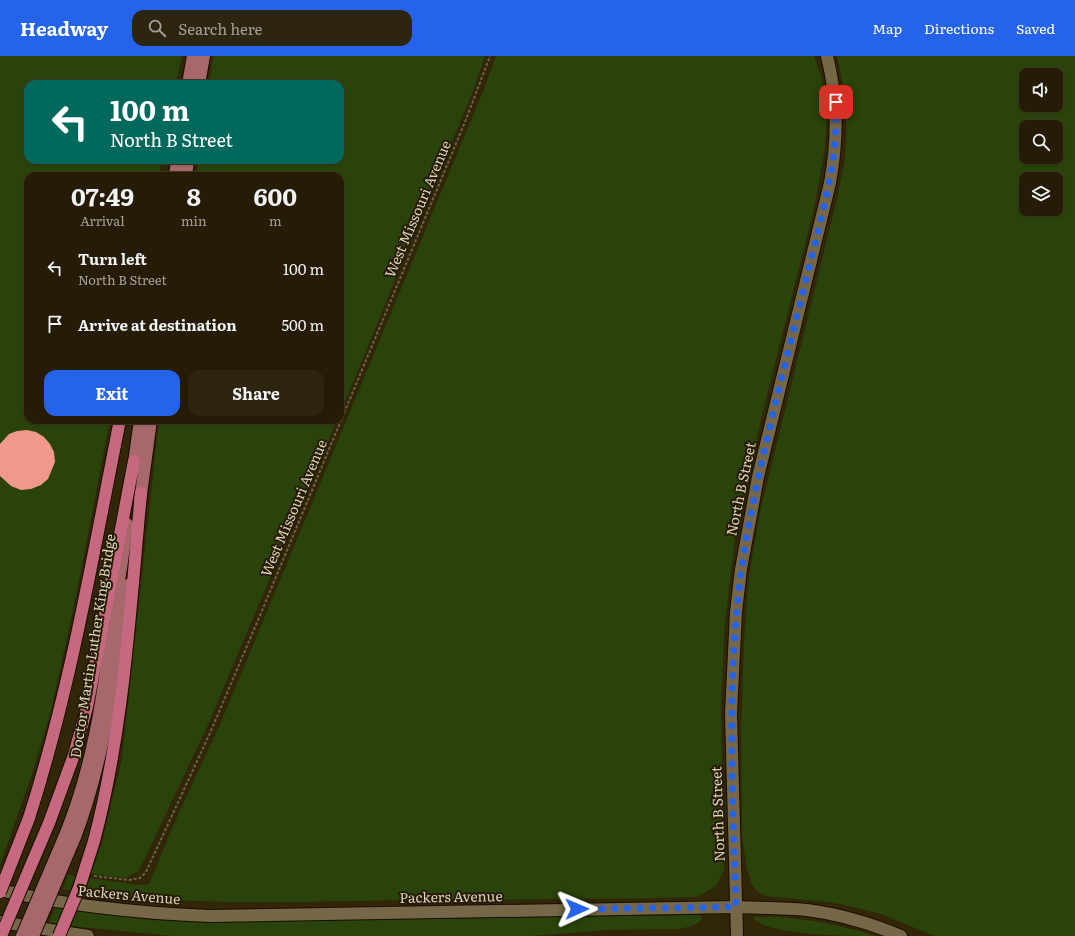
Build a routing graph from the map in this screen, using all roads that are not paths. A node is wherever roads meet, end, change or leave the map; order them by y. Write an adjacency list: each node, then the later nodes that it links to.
1 (193, 56): 4 (main road)
2 (204, 56): 5 (main road)
3 (827, 56): 13 (main road, North B Street)
4 (189, 80)
5 (200, 80)
6 (119, 424): 12 (highway, bridge)
7 (139, 424): 9 (main road, Doctor Martin Luther King Bridge)
8 (150, 424): 10 (main road, Doctor Martin Luther King Bridge)
9 (134, 461): 11 (main road, Doctor Martin Luther King Bridge); 15 (highway, bridge)
10 (141, 493): 11 (main road, Doctor Martin Luther King Bridge); 18 (highway, bridge)
11 (71, 835): 16 (main road, Doctor Martin Luther King Bridge, bridge); 17 (main road, Doctor Martin Luther King Bridge, bridge)
12 (0, 891): 13 (main road, Packers Avenue)
13 (736, 907): 20 (main road, North B Street); 21 (main road, Packers Avenue)
14 (0, 922): 19 (main road)
15 (1, 936)
16 (22, 936)
17 (33, 936)
18 (59, 936)
19 (88, 936)
20 (737, 936)
21 (901, 936)

